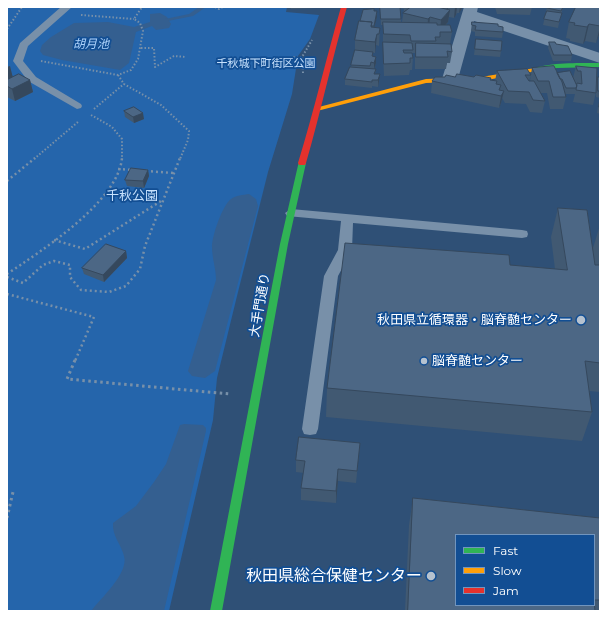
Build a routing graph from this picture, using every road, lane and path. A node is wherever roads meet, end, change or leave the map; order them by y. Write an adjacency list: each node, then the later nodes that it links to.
1 (22, 7): 11 (path)
2 (67, 7): 9 (lane)
3 (142, 7): 10 (path)
4 (211, 7): 5 (path)
5 (215, 7): 6 (path)
6 (223, 7)
7 (344, 7): 23 (main road, 大手門通り)
8 (471, 11): 16 (street); 20 (street)
9 (58, 16): 10 (path); 17 (lane)
10 (134, 19): 12 (path)
11 (7, 29)
12 (141, 48): 13 (path); 19 (path)
13 (186, 57)
14 (293, 57): 15 (path)
15 (302, 57)
16 (600, 58)
17 (18, 61): 19 (path); 22 (lane)
18 (600, 65): 20 (main road)
19 (118, 75): 21 (path)
20 (450, 79): 23 (main road)
21 (124, 84): 25 (path); 28 (path)
22 (77, 106)
23 (317, 108): 31 (main road, 大手門通り)
24 (83, 118): 29 (path)
25 (118, 169): 26 (path); 34 (path)
26 (138, 171)
27 (145, 171): 28 (path)
28 (173, 173): 30 (path)
29 (7, 181)
30 (162, 201): 34 (path); 36 (path)
31 (291, 214): 32 (lane); 42 (main road, 大手門通り)
32 (347, 219): 33 (lane); 39 (lane)
33 (522, 234)
34 (54, 240): 35 (path)
35 (7, 274)
36 (7, 277)
37 (7, 294): 38 (path)
38 (233, 395)
39 (310, 429)
40 (13, 492): 41 (path)
41 (7, 518)
42 (216, 611)

